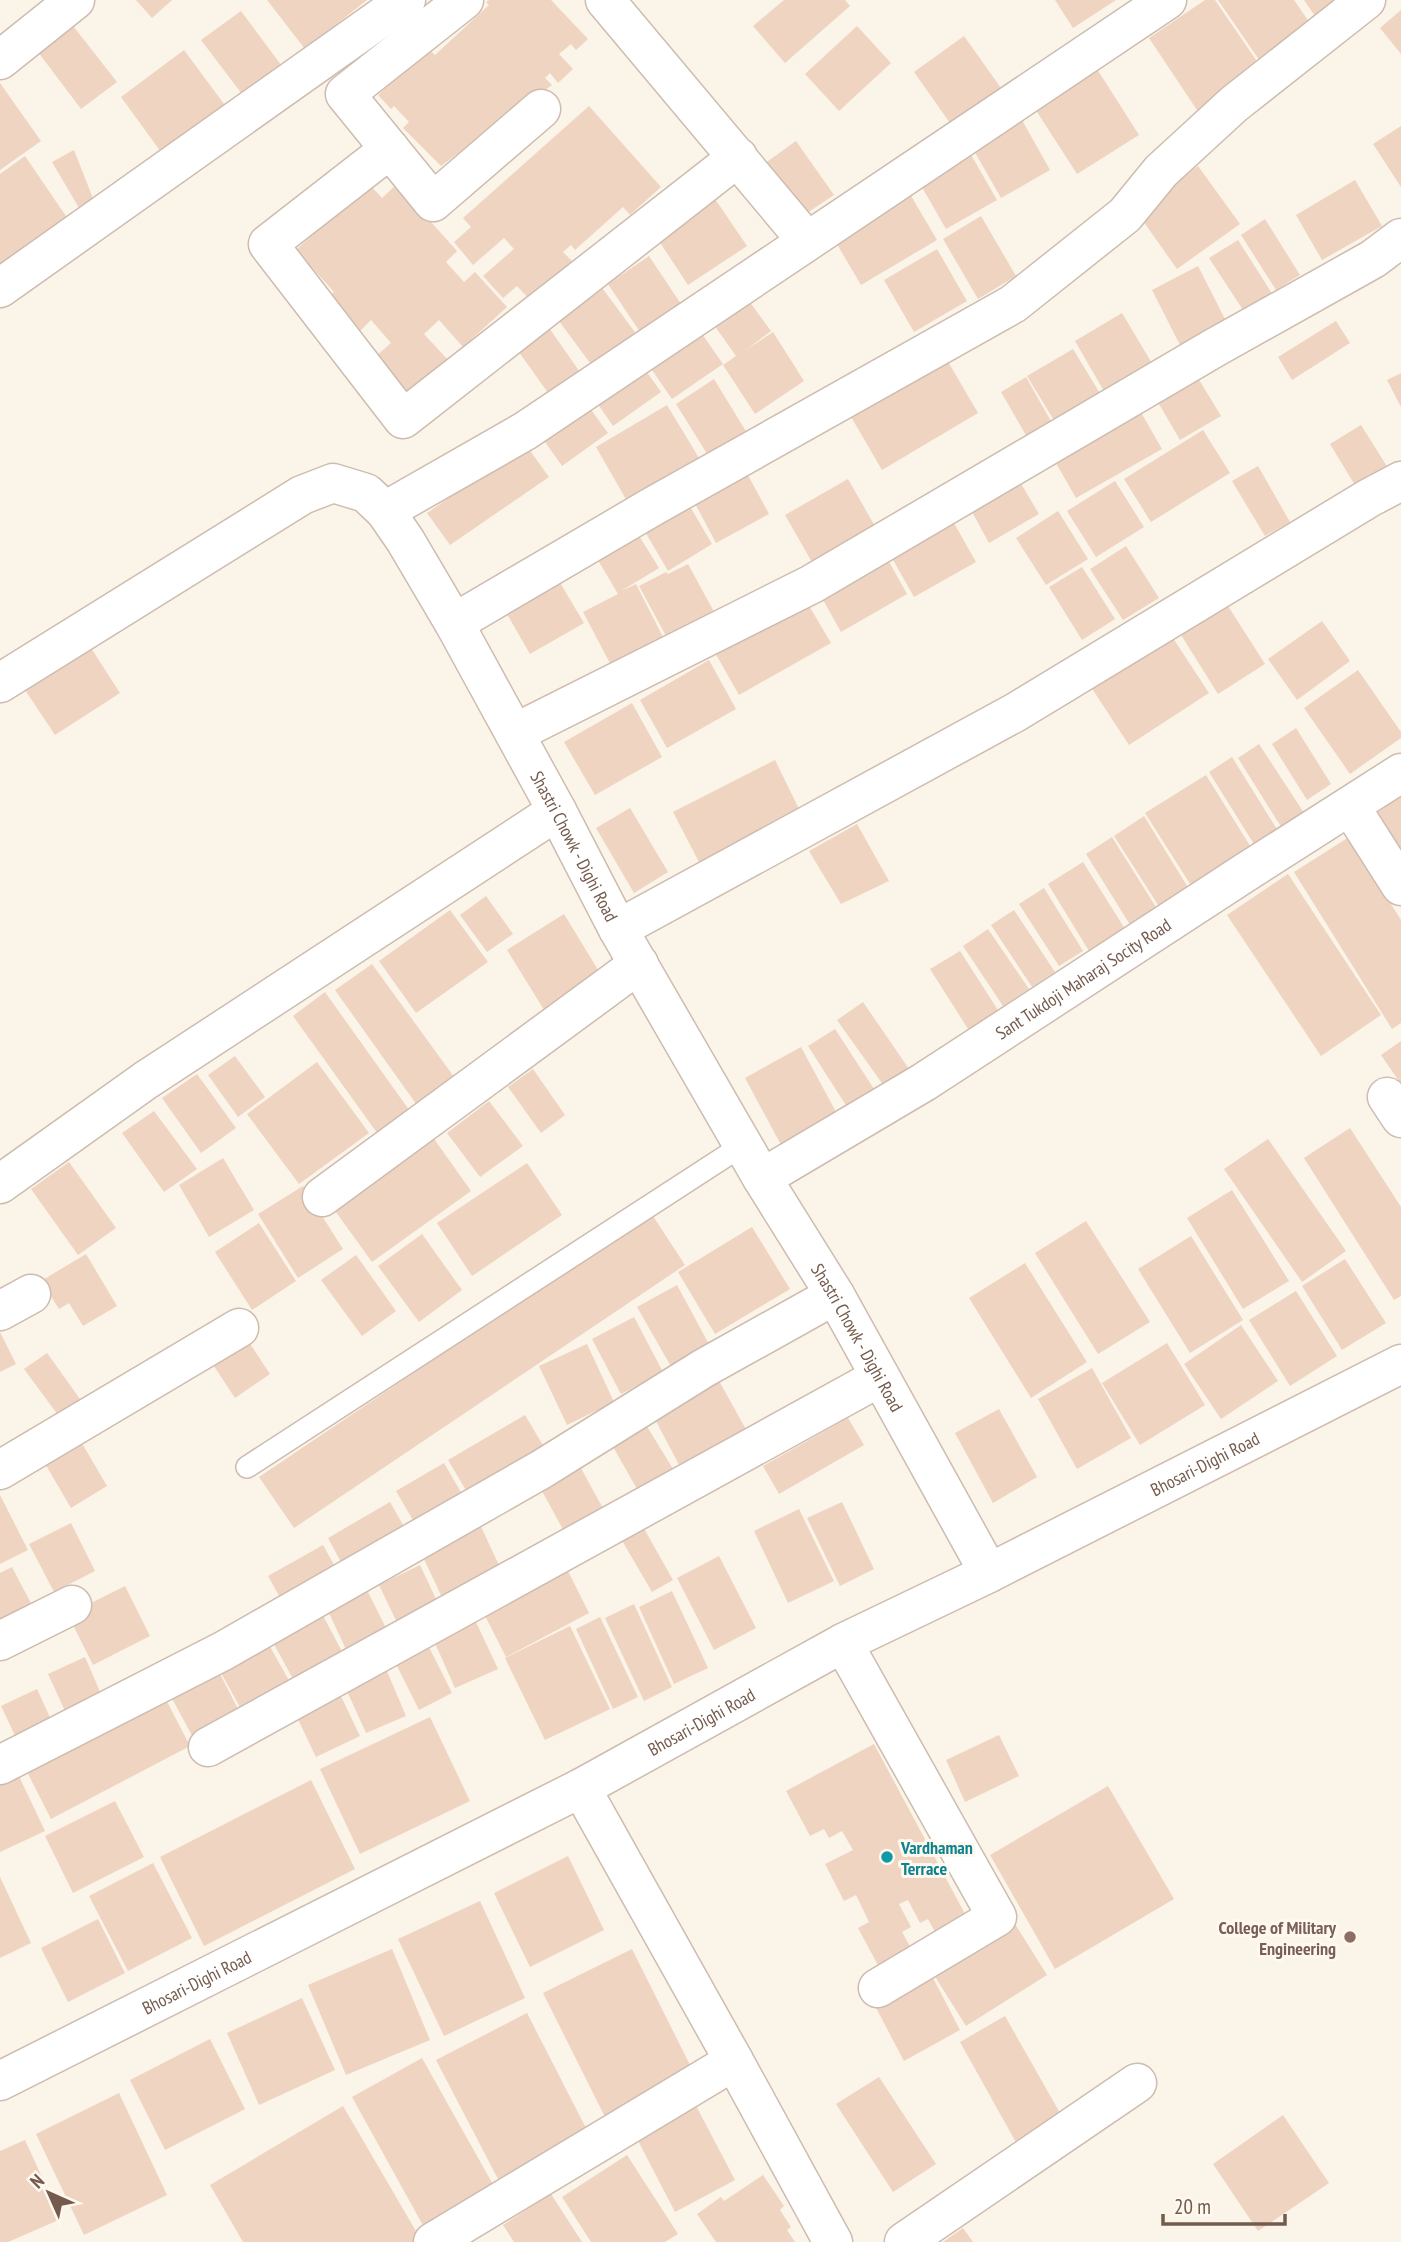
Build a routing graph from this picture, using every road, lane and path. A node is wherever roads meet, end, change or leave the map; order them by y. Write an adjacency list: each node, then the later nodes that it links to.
1 (75, 0): 7 (street)
2 (406, 0): 13 (street)
3 (464, 0): 9 (street)
4 (605, 0): 10 (street)
5 (1167, 0): 12 (street)
6 (1366, 0): 16 (street)
7 (0, 60)
8 (541, 109): 9 (street)
9 (390, 149): 10 (street)
10 (738, 158): 12 (street)
11 (1401, 237): 18 (street)
12 (807, 241): 15 (street)
13 (0, 288)
14 (1401, 481): 23 (street)
15 (385, 511): 16 (street, Shastri Chowk - Dighi Road); 17 (street, Shastri Chowk - Dighi Road)
16 (454, 623): 18 (street, Shastri Chowk - Dighi Road)
17 (0, 683)
18 (514, 733): 21 (street, Shastri Chowk - Dighi Road)
19 (1401, 773): 20 (street, Sant Tukdoji Maharaj Socity Road)
20 (1350, 806): 22 (street); 26 (street, Sant Tukdoji Maharaj Socity Road)
21 (557, 811): 23 (street, Shastri Chowk - Dighi Road); 27 (street)
22 (1401, 886)
23 (618, 929): 24 (street, Shastri Chowk - Dighi Road)
24 (639, 964): 25 (street, Shastri Chowk - Dighi Road); 28 (street)
25 (743, 1145): 26 (street, Shastri Chowk - Dighi Road); 33 (lane)
26 (762, 1178): 29 (street, Shastri Chowk - Dighi Road)
27 (0, 1184)
28 (322, 1197)
29 (835, 1295): 32 (street, Shastri Chowk - Dighi Road); 40 (street)
30 (239, 1328): 34 (street)
31 (1401, 1364): 35 (street, Bhosari-Dighi Road)
32 (880, 1377): 35 (street, Shastri Chowk - Dighi Road); 39 (street)
33 (247, 1467)
34 (0, 1470)
35 (989, 1573): 38 (street, Bhosari-Dighi Road)
36 (72, 1605): 37 (street)
37 (0, 1641)
38 (843, 1643): 41 (street, Bhosari-Dighi Road); 42 (street)
39 (208, 1748)
40 (0, 1765)
41 (581, 1788): 43 (street); 44 (street, Bhosari-Dighi Road)
42 (878, 1988)
43 (734, 2061): 46 (street); 47 (street)
44 (0, 2081)
45 (1137, 2082): 48 (street)
46 (433, 2242)
47 (833, 2242)
48 (904, 2242)

